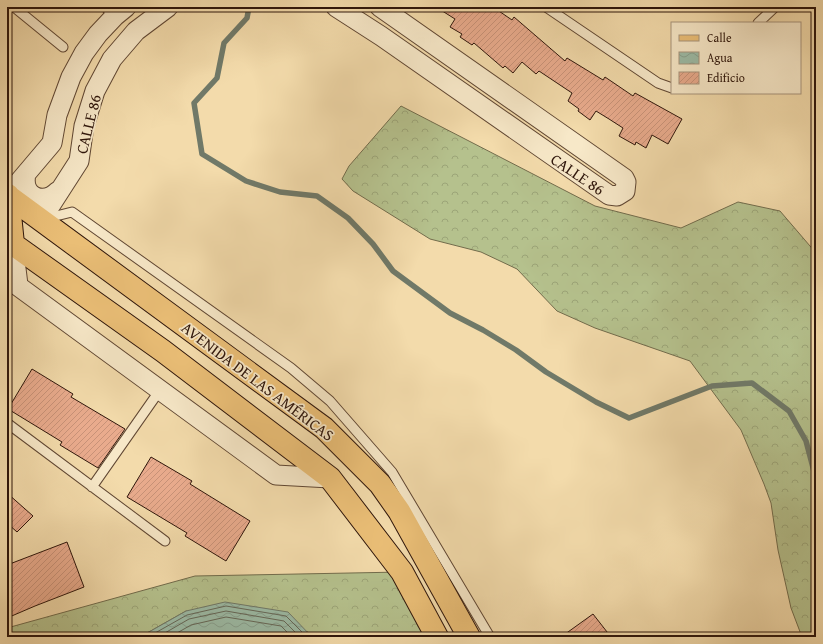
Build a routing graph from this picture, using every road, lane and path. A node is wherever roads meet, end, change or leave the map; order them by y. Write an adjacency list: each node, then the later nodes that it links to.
1 (14, 7): 10 (lane)
2 (168, 7): 13 (street, CALLE 86)
3 (336, 7): 9 (street, CALLE 86)
4 (546, 7): 11 (lane)
5 (774, 7): 8 (lane)
6 (115, 10): 12 (street, CALLE 86)
7 (392, 10): 9 (street); 9 (street, CALLE 86)
8 (759, 22)
9 (381, 36)
10 (62, 47)
11 (671, 88)
12 (26, 174): 13 (street); 14 (street, CALLE 86)
13 (58, 191): 15 (street, CALLE 86)
14 (7, 195): 15 (main road, AVENIDA DE LAS AMÉRICAS); 16 (main road)
15 (41, 220): 16 (main road); 24 (main road, AVENIDA DE LAS AMÉRICAS); 25 (lane)
16 (9, 230): 17 (street); 20 (main road)
17 (10, 280): 18 (street)
18 (160, 390): 20 (street); 21 (lane)
19 (7, 423): 21 (lane)
20 (330, 478): 23 (main road)
21 (92, 487): 22 (lane)
22 (165, 541)
23 (437, 637)
24 (469, 637)
25 (490, 637)

